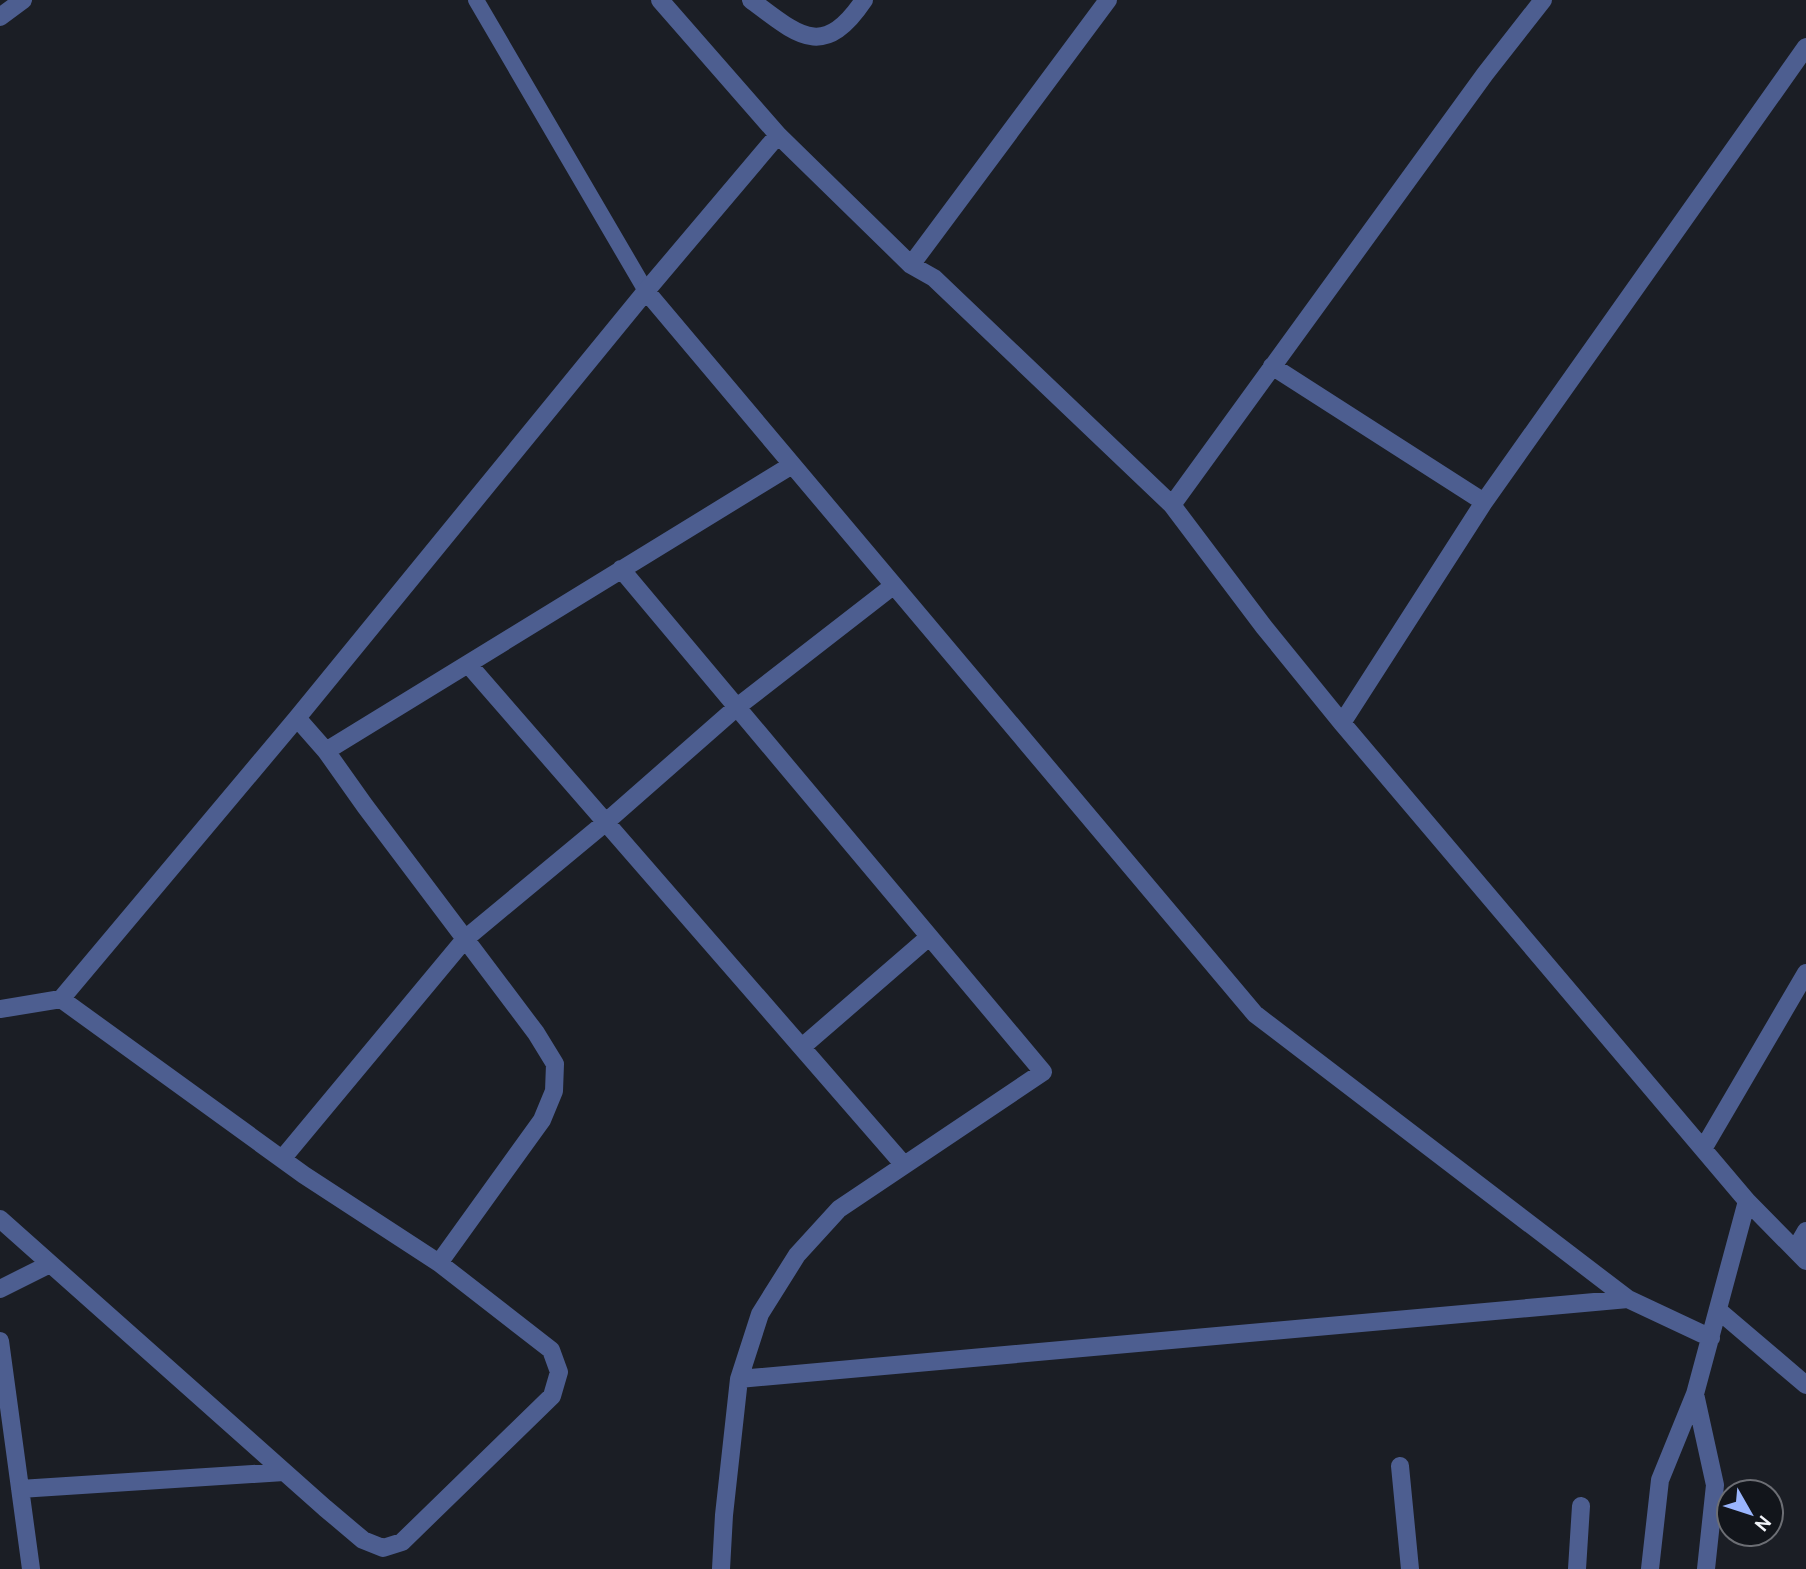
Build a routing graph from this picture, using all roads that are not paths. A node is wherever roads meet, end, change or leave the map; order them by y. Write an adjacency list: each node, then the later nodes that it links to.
1 (23, 0): 8 (street)
2 (476, 0): 12 (lane)
3 (660, 0): 10 (street)
4 (751, 0): 5 (street)
5 (864, 0)
6 (1108, 0): 11 (street)
7 (1542, 0): 13 (street)
8 (0, 17)
9 (1806, 47): 15 (street)
10 (778, 135): 11 (street); 12 (street)
11 (911, 265): 16 (street)
12 (646, 291): 14 (street); 21 (street)
13 (1272, 366): 15 (street); 16 (street)
14 (792, 465): 17 (street); 18 (street)
15 (1484, 502): 22 (street)
16 (1172, 505): 22 (street)
17 (621, 569): 19 (street); 20 (street)
18 (893, 586): 20 (street); 41 (street)
19 (468, 664): 23 (street); 24 (street)
20 (737, 707): 24 (street); 25 (street)
21 (297, 718): 23 (street); 28 (street)
22 (1342, 723): 31 (street)
23 (326, 751): 26 (street)
24 (606, 822): 26 (street); 30 (street)
25 (929, 937): 30 (street); 33 (street)
26 (465, 939): 32 (street); 38 (street)
27 (1806, 973): 31 (street)
28 (61, 999): 29 (street); 32 (street)
29 (0, 1009)
30 (802, 1047): 33 (street)
31 (1703, 1149): 34 (street)
32 (282, 1159): 38 (street)
33 (904, 1165): 45 (street)
34 (1747, 1201): 37 (street); 42 (street)
35 (0, 1219): 39 (street)
36 (1806, 1231): 37 (street)
37 (1800, 1255)
38 (439, 1263): 49 (street)
39 (50, 1264): 40 (street); 49 (street)
40 (0, 1289)
41 (1628, 1299): 43 (street); 45 (street)
42 (1718, 1310): 43 (street); 46 (street)
43 (1711, 1338): 47 (street)
44 (0, 1341): 50 (street)
45 (739, 1379): 53 (street)
46 (1806, 1385)
47 (1695, 1394): 56 (street); 57 (street)
48 (1400, 1465): 54 (street)
49 (284, 1472): 50 (street)
50 (20, 1489): 52 (street)
51 (1581, 1506): 55 (street)
52 (31, 1569)
53 (721, 1569)
54 (1410, 1569)
55 (1577, 1569)
56 (1650, 1569)
57 (1706, 1569)

